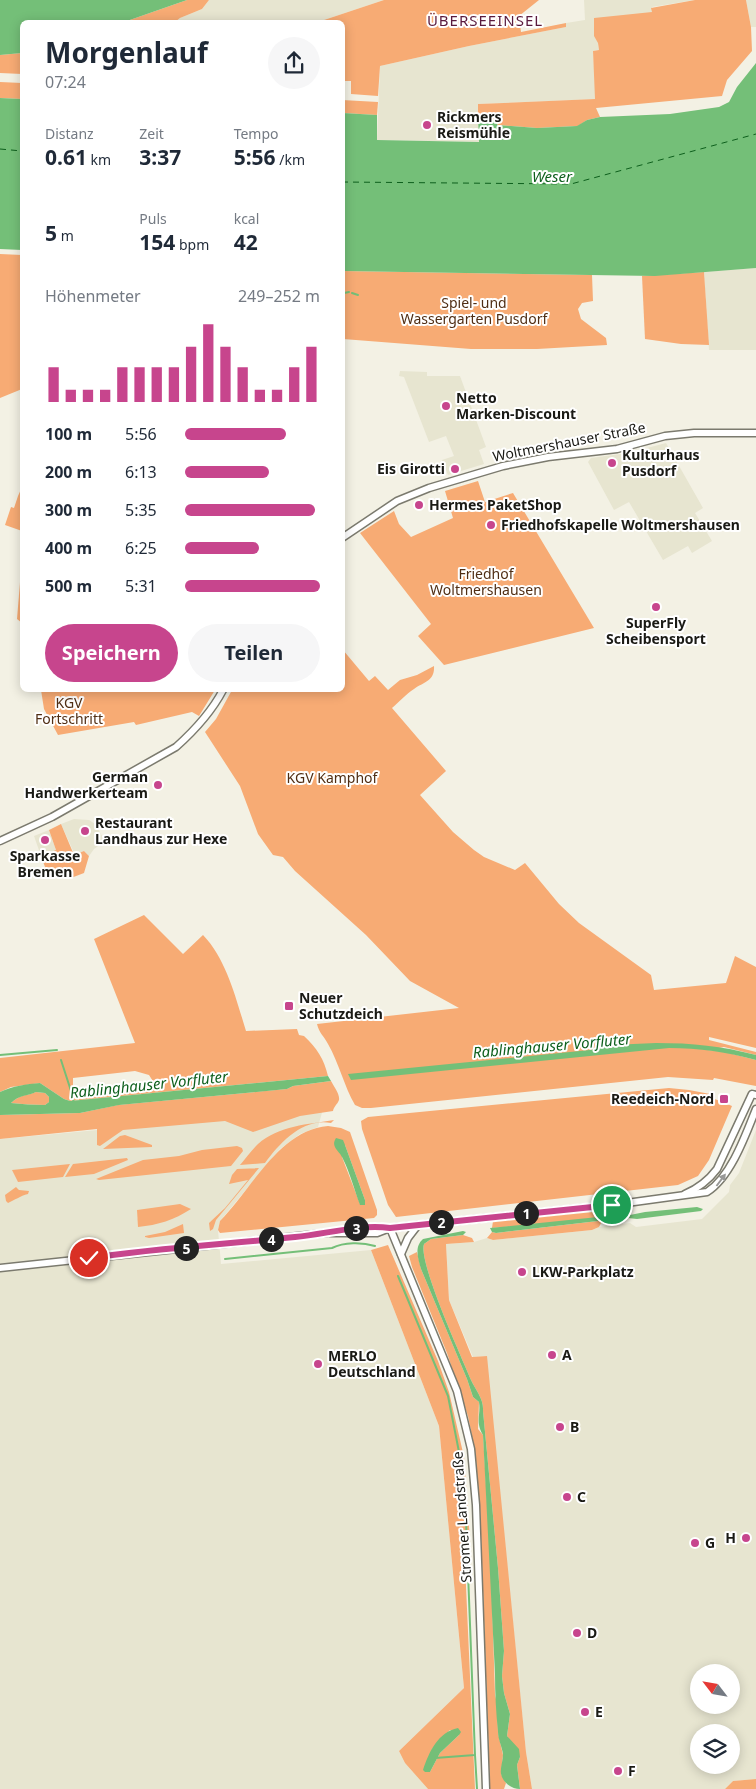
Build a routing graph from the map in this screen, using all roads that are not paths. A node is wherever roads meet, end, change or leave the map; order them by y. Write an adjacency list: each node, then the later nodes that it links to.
1 (756, 433): 2 (street, Woltmershauser Straße)
2 (345, 536)
3 (222, 692): 4 (street)
4 (0, 841)
5 (756, 1095): 6 (street)
6 (748, 1104): 7 (street); 8 (street)
7 (756, 1108): 8 (street, one-way to 7)
8 (678, 1197): 9 (street)
9 (418, 1225): 10 (street); 11 (street)
10 (390, 1228): 11 (street, Stromer Landstraße); 12 (street)
11 (401, 1254): 13 (street, Stromer Landstraße)
12 (0, 1268)
13 (486, 1789)

